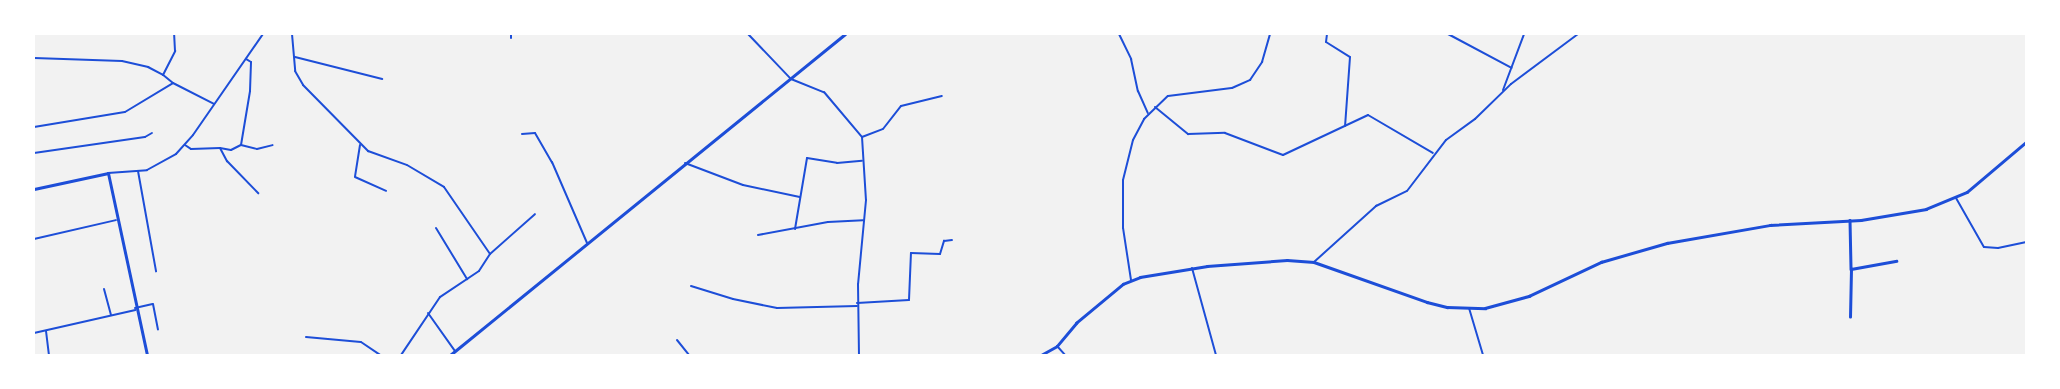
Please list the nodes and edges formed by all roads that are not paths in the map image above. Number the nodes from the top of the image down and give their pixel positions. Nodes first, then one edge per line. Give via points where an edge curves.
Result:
1 (174, 34) edge
2 (262, 34) edge
3 (292, 34) edge
4 (511, 34) edge
5 (748, 34) edge
6 (845, 34) edge
7 (1119, 34) edge
8 (1270, 34) edge
9 (1327, 34) edge
10 (1448, 34) edge
11 (1524, 34) edge
12 (1578, 34) edge
13 (511, 38) dead end
14 (295, 57) junction
15 (34, 58) edge
16 (246, 59) junction
17 (1512, 68) junction
18 (163, 75) junction
19 (382, 79) dead end
20 (791, 79) junction
21 (173, 83) junction
22 (1502, 93) junction
23 (942, 96) dead end
24 (215, 104) junction
25 (1155, 106) junction
26 (1148, 113) junction
27 (1345, 126) junction
28 (34, 127) edge
29 (152, 132) dead end
30 (522, 134) dead end
31 (862, 137) junction
32 (2026, 142) edge
33 (185, 145) junction
34 (241, 145) junction
35 (274, 145) dead end
36 (360, 145) junction
37 (220, 148) junction
38 (34, 153) edge
39 (1434, 153) junction
40 (862, 161) junction
41 (685, 164) junction
42 (138, 171) junction
43 (108, 173) junction
44 (34, 189) edge
45 (386, 191) dead end
46 (258, 193) dead end
47 (800, 197) junction
48 (1956, 198) junction
49 (535, 214) dead end
50 (116, 220) junction
51 (863, 220) junction
52 (1850, 220) junction
53 (436, 228) dead end
54 (795, 229) junction
55 (758, 235) dead end
56 (34, 239) edge
57 (952, 240) dead end
58 (2026, 242) edge
59 (588, 243) junction
60 (490, 254) junction
61 (1896, 261) dead end
62 (1314, 262) junction
63 (1192, 268) junction
64 (1851, 269) junction
65 (156, 271) dead end
66 (467, 278) junction
67 (1131, 280) junction
68 (691, 286) dead end
69 (104, 289) dead end
70 (857, 305) junction
71 (1469, 308) junction
72 (135, 309) junction
73 (428, 313) junction
74 (111, 316) junction
75 (1850, 317) dead end
76 (158, 330) dead end
77 (46, 331) junction
78 (34, 332) edge
79 (306, 337) dead end
80 (677, 340) dead end
81 (1057, 346) junction
82 (454, 351) junction
83 (49, 355) edge
84 (146, 355) edge
85 (380, 355) edge
86 (401, 355) edge
87 (450, 355) edge
88 (689, 355) edge
89 (859, 355) edge
90 (1041, 355) edge
91 (1065, 355) edge
92 (1216, 355) edge
93 (1483, 355) edge

1 - 18 street via 175,52
2 - 16 street
3 - 14 street
4 - 13 street
5 - 20 street
6 - 20 main road
7 - 26 street via 1131,59 1138,92
8 - 25 street via 1262,62 1244,83 1232,88 1179,92
9 - 27 street via 1325,40 1350,57
10 - 17 street
11 - 17 street
12 - 22 street
14 - 19 street
14 - 36 street via 296,77
15 - 18 street via 122,61 148,67
16 - 24 street
16 - 34 street via 251,62 250,91
17 - 22 street
18 - 21 street
20 - 31 street via 824,92
20 - 41 main road
21 - 24 street
21 - 28 street via 124,112
22 - 39 street
23 - 31 street via 901,106 882,130
24 - 33 street
25 - 26 street
25 - 27 street via 1188,134 1225,133 1283,155
26 - 67 street via 1133,140 1123,180 1123,228
27 - 39 street via 1371,115
29 - 38 street via 145,137
30 - 59 street via 535,133 552,162
31 - 40 street
32 - 48 street via 1987,177
33 - 37 street
33 - 42 street via 155,166
34 - 35 street via 257,149
34 - 37 street via 231,150
36 - 45 street via 355,177
36 - 60 street via 378,157 407,165 444,186
37 - 46 street via 227,161
39 - 62 street via 1407,191 1376,206
40 - 47 street via 837,163 810,157
40 - 51 street via 866,200
41 - 47 street via 744,185
41 - 59 main road
42 - 43 street
42 - 65 street
43 - 44 main road
43 - 50 main road
47 - 54 street
48 - 52 street via 1899,215
48 - 58 street via 1984,247 1998,248
49 - 60 street
50 - 56 street
50 - 72 main road
51 - 54 street via 828,222
51 - 70 street
52 - 64 street
52 - 71 street via 1770,224 1667,242 1602,262 1511,302
53 - 66 street
54 - 55 street
57 - 70 street via 944,241 940,254 911,253 908,300
59 - 82 main road
60 - 66 street via 479,271
61 - 64 street
62 - 63 street via 1287,260
62 - 71 street via 1447,308
63 - 67 street
63 - 92 street
64 - 75 street
66 - 73 street via 444,293
67 - 81 street via 1076,323
68 - 70 street via 777,308
69 - 74 street
70 - 89 street
71 - 93 street
72 - 74 street
72 - 76 street via 152,304
72 - 84 main road
73 - 82 street
73 - 86 street
74 - 77 street
77 - 78 street
77 - 83 street
79 - 85 street via 361,342
80 - 88 street
81 - 90 street
81 - 91 street
82 - 87 main road

